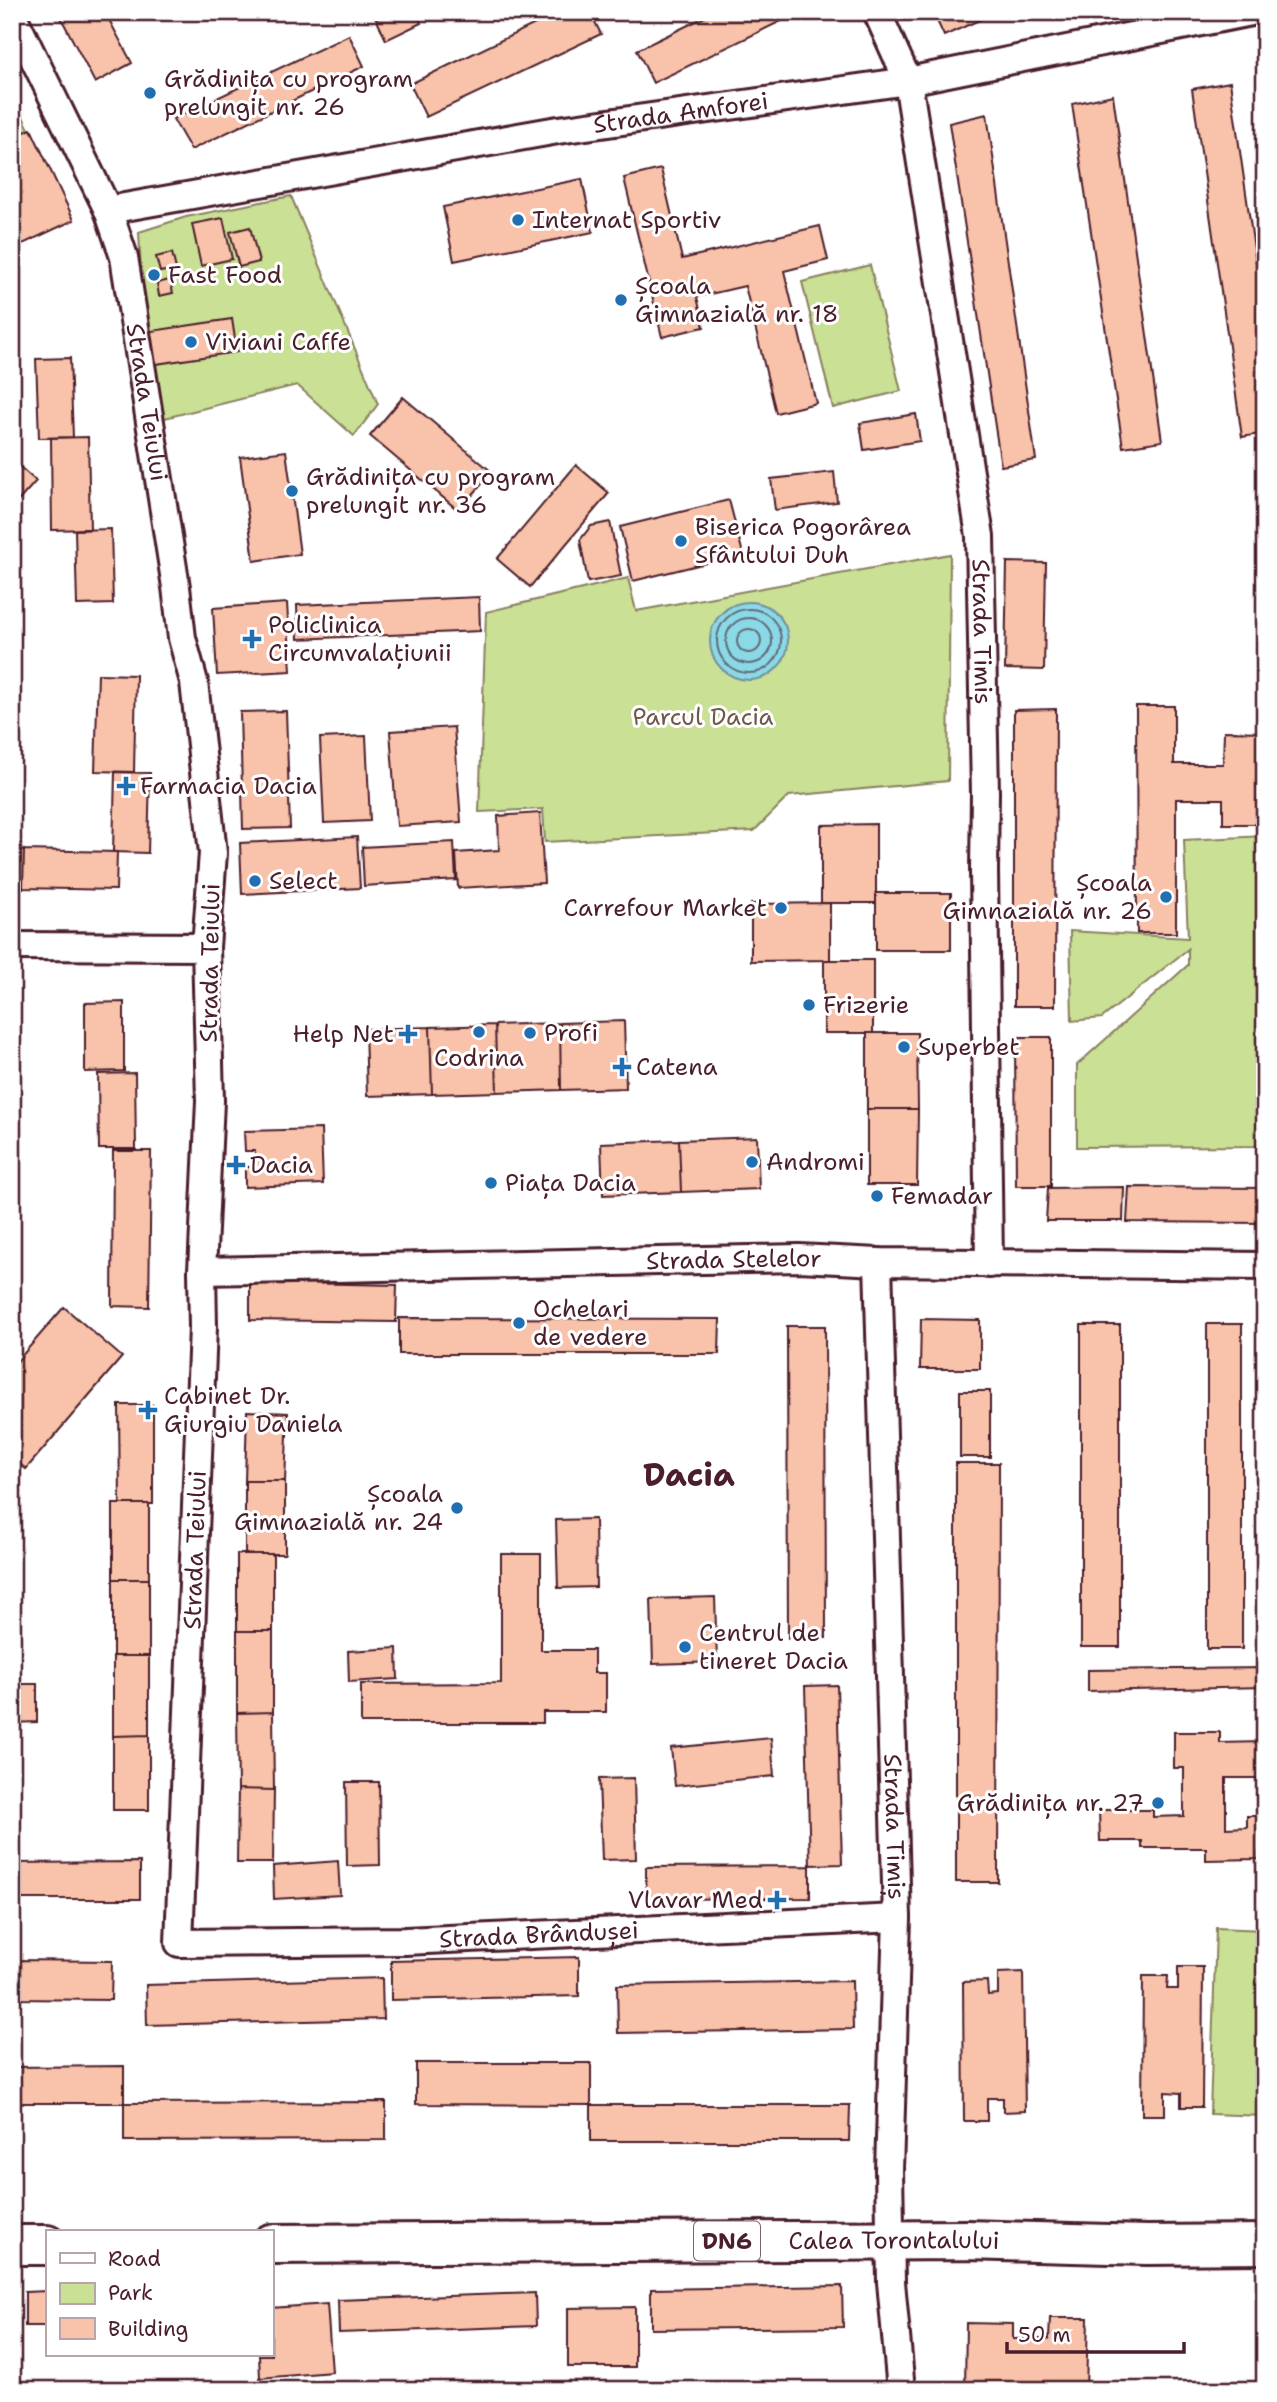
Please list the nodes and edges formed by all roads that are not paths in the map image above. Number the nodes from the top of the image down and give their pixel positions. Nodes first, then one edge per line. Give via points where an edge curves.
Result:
1 (877, 12) edge
2 (1251, 12) edge
3 (12, 14) edge
4 (908, 81) junction
5 (108, 210) junction
6 (12, 946) edge
7 (206, 947) junction
8 (878, 1262) junction
9 (989, 1264) junction
10 (1265, 1266) edge
11 (202, 1272) junction
12 (897, 1918) junction
13 (179, 1943) joint
14 (890, 2240) junction
15 (273, 2244) edge
16 (1265, 2244) edge
17 (12, 2245) edge
18 (46, 2245) edge
19 (901, 2390) edge

1 - 4 street, Strada Timiș
2 - 4 street, Strada Amforei
3 - 5 street, Strada Teiului
4 - 5 street, Strada Amforei via 558,130
4 - 9 street, Strada Timiș via 980,536
5 - 7 street, Strada Teiului via 124,257 183,638 194,682 213,853
6 - 7 street
7 - 11 street, Strada Teiului via 210,1101
8 - 9 street, Strada Stelelor
8 - 11 street, Strada Stelelor via 799,1258
8 - 12 street, Strada Timiș
9 - 10 street, Strada Stelelor
11 - 13 street, Strada Teiului
12 - 13 street, Strada Brândușei via 405,1941
12 - 14 street, Strada Timiș
14 - 15 main road, Calea Torontalului / DN6
14 - 16 main road, Calea Torontalului / DN6
14 - 19 street, Strada Timiș
17 - 18 main road

